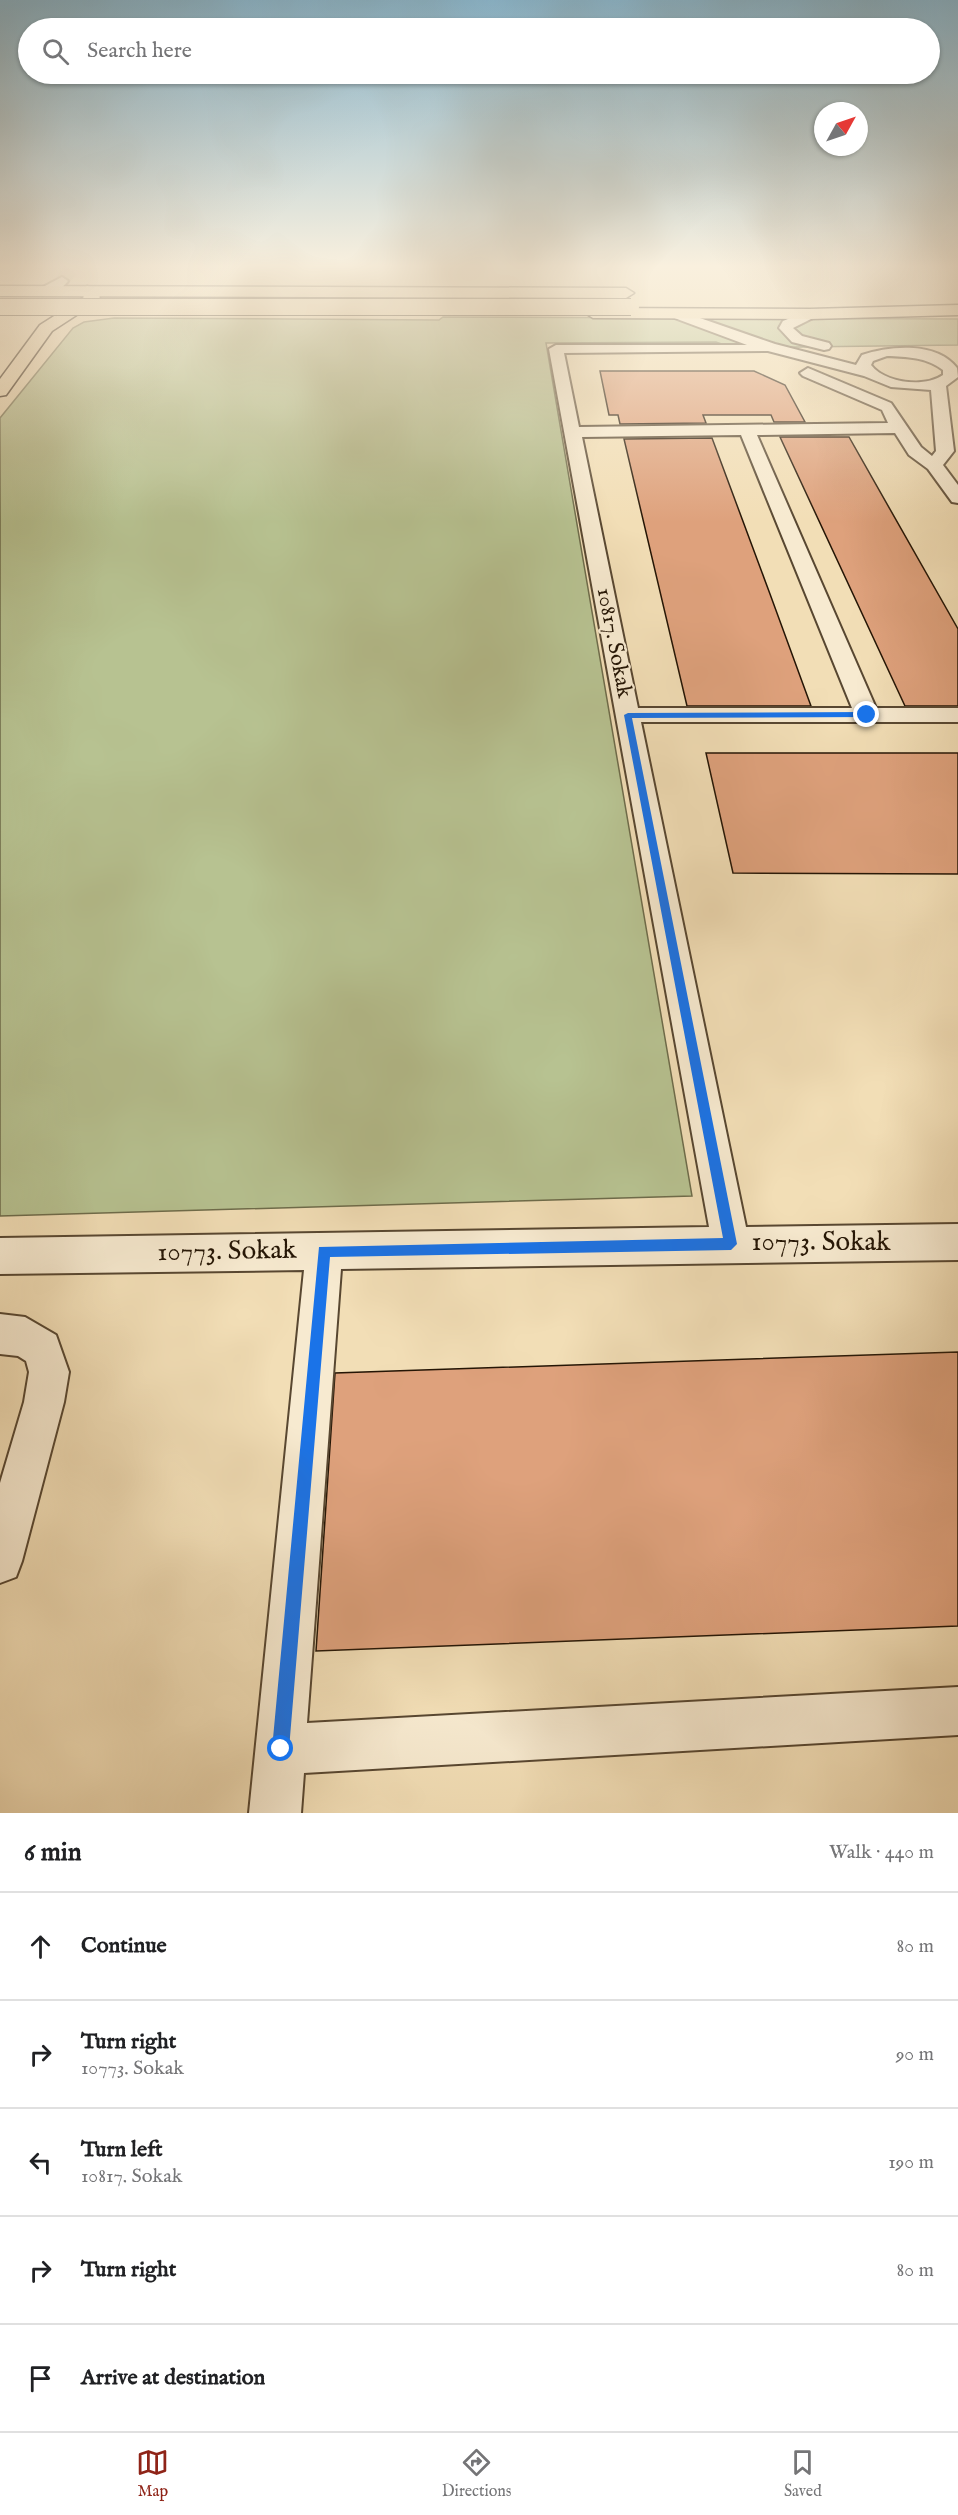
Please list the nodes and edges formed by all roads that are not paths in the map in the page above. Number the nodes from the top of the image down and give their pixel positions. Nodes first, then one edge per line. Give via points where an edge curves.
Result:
1 (13, 353) edge
2 (27, 353) edge
3 (557, 353) edge
4 (770, 353) edge
5 (785, 353) edge
6 (884, 353) edge
7 (894, 353) edge
8 (945, 353) edge
9 (914, 354) junction
10 (0, 370) edge
11 (871, 374) junction
12 (947, 382) edge
13 (0, 391) edge
14 (885, 406) junction
15 (900, 428) junction
16 (747, 430) junction
17 (572, 432) junction
18 (934, 465) junction
19 (958, 498) edge
20 (628, 715) junction
21 (867, 715) junction
22 (958, 715) edge
23 (958, 1242) edge
24 (731, 1244) junction
25 (324, 1251) junction
26 (0, 1256) edge
27 (0, 1334) edge
28 (0, 1561) edge
29 (958, 1711) edge
30 (281, 1749) junction
31 (275, 1813) edge

1 - 10 main road
2 - 13 main road
3 - 17 street, 10817. Sokak
4 - 14 street
5 - 11 street
6 - 11 street via 864,362
7 - 9 street
8 - 9 street
9 - 12 street via 950,368
11 - 12 street via 900,384
11 - 14 street
12 - 18 street via 945,451
14 - 15 street
15 - 16 street
15 - 18 street via 915,451
16 - 17 street
16 - 21 street
17 - 20 street, 10817. Sokak
18 - 19 street
20 - 21 street
20 - 24 street, 10817. Sokak
21 - 22 street
23 - 24 street, 10773. Sokak
24 - 25 street, 10773. Sokak
25 - 26 street, 10773. Sokak
25 - 30 street
27 - 28 street via 25,1337 42,1349 49,1372
29 - 30 street
30 - 31 street

